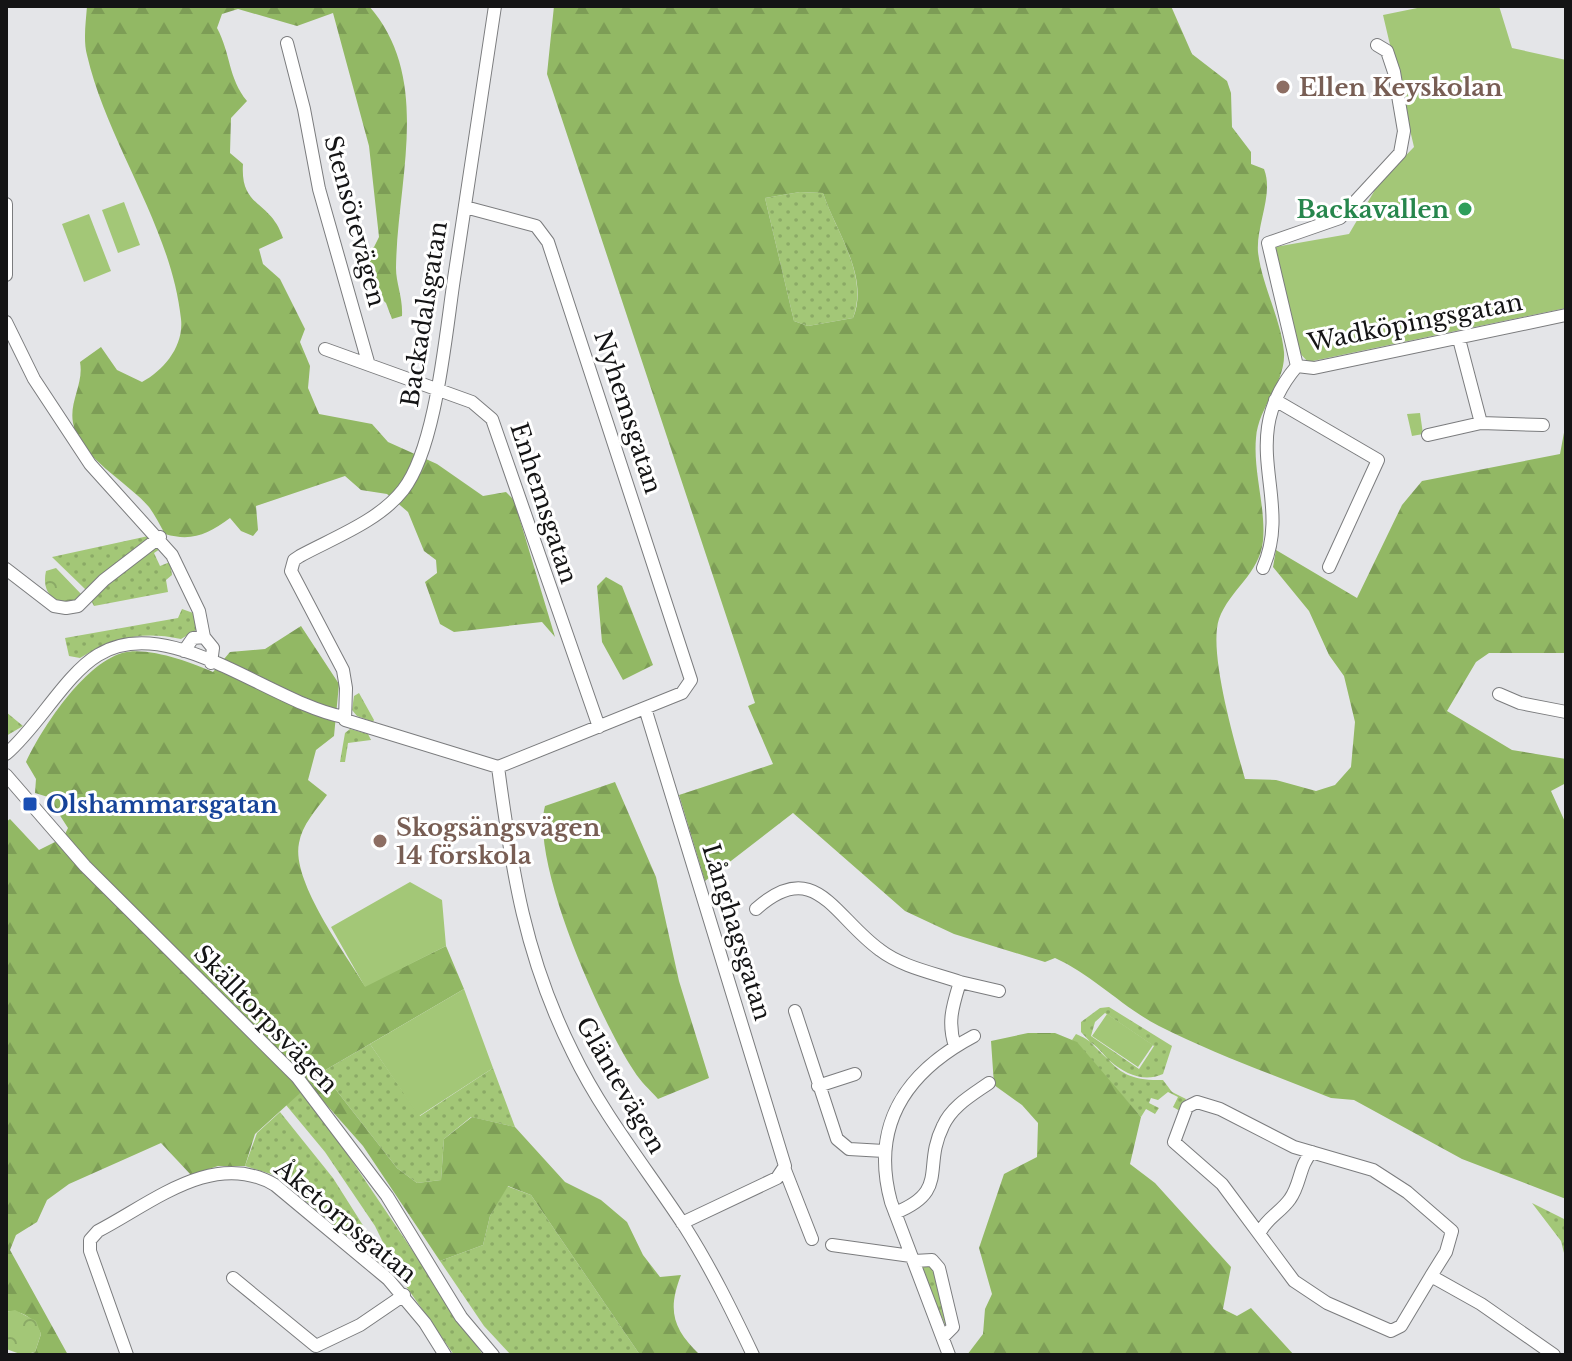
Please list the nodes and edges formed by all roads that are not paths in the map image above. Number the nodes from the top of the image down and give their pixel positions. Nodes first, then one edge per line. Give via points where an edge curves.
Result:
1 (495, 6) edge
2 (287, 43) dead end
3 (1377, 45) dead end
4 (6, 204) edge
5 (465, 207) junction
6 (6, 275) edge
7 (1566, 315) edge
8 (6, 322) edge
9 (1459, 339) junction
10 (325, 349) dead end
11 (368, 362) junction
12 (1297, 366) junction
13 (437, 389) junction
14 (1275, 400) junction
15 (1481, 423) junction
16 (1543, 425) dead end
17 (1428, 435) dead end
18 (160, 537) junction
19 (1329, 567) dead end
20 (1263, 568) dead end
21 (6, 569) edge
22 (204, 637) junction
23 (184, 651) junction
24 (211, 663) junction
25 (1499, 694) dead end
26 (645, 708) junction
27 (1566, 712) edge
28 (344, 717) junction
29 (599, 727) junction
30 (6, 754) edge
31 (498, 767) junction
32 (6, 775) edge
33 (756, 909) dead end
34 (960, 982) junction
35 (999, 991) dead end
36 (795, 1011) dead end
37 (974, 1036) dead end
38 (955, 1046) junction
39 (855, 1074) dead end
40 (989, 1083) dead end
41 (818, 1086) junction
42 (884, 1151) junction
43 (1305, 1153) junction
44 (785, 1170) junction
45 (895, 1213) junction
46 (682, 1223) junction
47 (1259, 1226) junction
48 (812, 1239) dead end
49 (832, 1245) dead end
50 (913, 1258) junction
51 (1431, 1276) junction
52 (233, 1278) dead end
53 (404, 1295) junction
54 (944, 1336) junction
55 (127, 1355) edge
56 (445, 1355) edge
57 (493, 1355) edge
58 (753, 1355) edge
59 (949, 1355) edge
60 (1554, 1355) edge

1 - 5 street, Backadalsgatan
2 - 11 street, Stensötevägen via 320,194
3 - 12 street, Wadköpingsgatan via 1387,51 1394,72 1404,131 1400,153 1340,218 1268,243
4 - 6 street
5 - 13 street, Backadalsgatan
5 - 26 street, Nyhemsgatan via 536,226 548,242 690,685
7 - 9 street, Wadköpingsgatan
8 - 18 street via 29,380 90,464
9 - 12 street, Wadköpingsgatan via 1314,368
9 - 15 street
10 - 11 street, Enhemsgatan
11 - 13 street, Enhemsgatan
12 - 14 street
13 - 28 street, Backadalsgatan via 418,458 403,490 291,567 345,678
13 - 29 street, Enhemsgatan via 476,404 492,419
14 - 19 street via 1378,460
14 - 20 street via 1264,441 1273,545
15 - 16 street
15 - 17 street
18 - 21 street via 78,606 54,606
18 - 22 street via 199,611
22 - 23 street via 193,638
22 - 24 street via 213,648
23 - 24 street
23 - 30 street via 144,641 97,656
24 - 28 street via 293,702
25 - 27 street
26 - 29 street
26 - 44 street, Långhagsgatan
28 - 31 street via 382,734
29 - 31 street
31 - 46 street, Gläntevägen via 516,895 551,1005 607,1113
32 - 57 street, Skälltorpsvägen via 85,866 297,1077 387,1196 461,1317
33 - 34 street via 792,886 817,892 880,950
34 - 35 street
34 - 38 street via 950,1016
36 - 41 street
37 - 38 street
38 - 42 street via 910,1085 890,1122
39 - 41 street
40 - 45 street via 943,1125 928,1194
41 - 42 street via 841,1144
42 - 45 street via 885,1180
43 - 47 street via 1292,1197
43 - 47 street via 1205,1104 1191,1103 1183,1114 1174,1142
43 - 51 street via 1373,1170 1452,1231
44 - 46 street
44 - 48 street, Långhagsgatan
45 - 50 street
46 - 58 street, Gläntevägen
47 - 51 street via 1280,1266 1303,1289 1391,1331 1401,1326
49 - 50 street
50 - 54 street
50 - 54 street via 932,1260 939,1268 953,1321 952,1332
51 - 60 street
52 - 53 street via 316,1346
53 - 55 street, Åketorpsgatan via 275,1185 256,1174 215,1172 98,1231 90,1240
53 - 56 street, Åketorpsgatan
54 - 59 street

